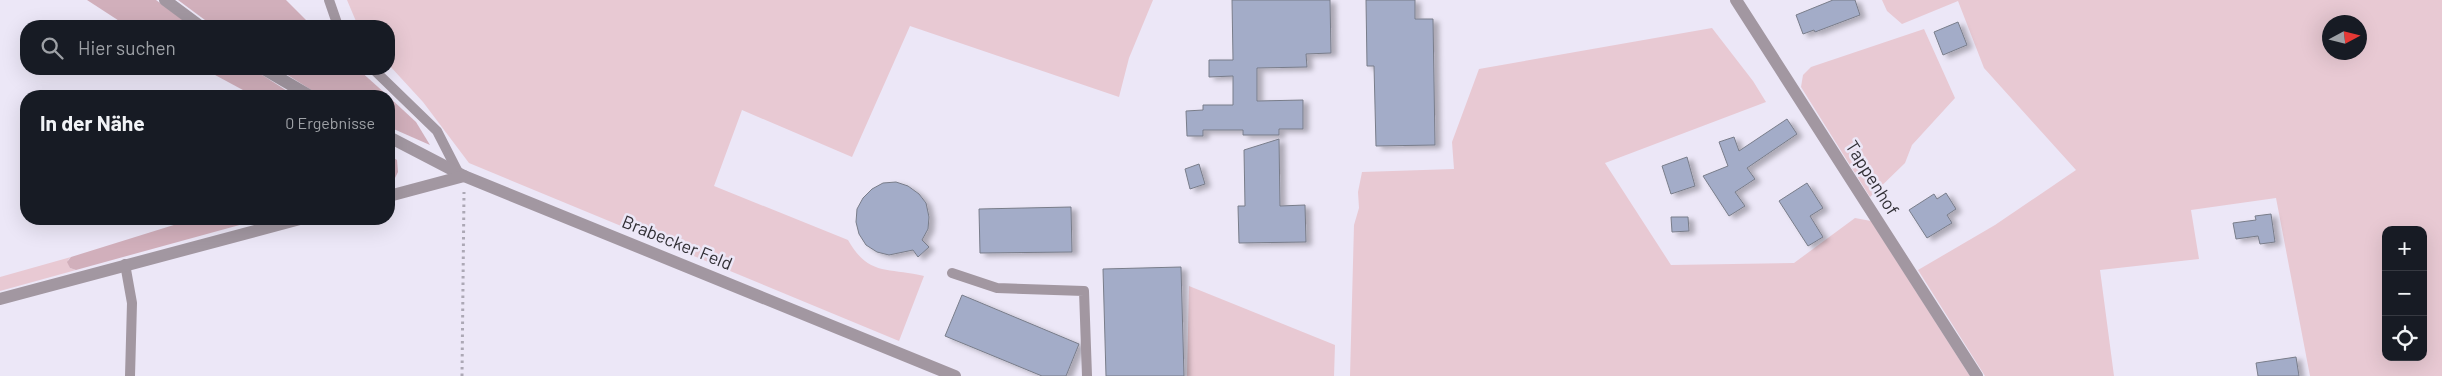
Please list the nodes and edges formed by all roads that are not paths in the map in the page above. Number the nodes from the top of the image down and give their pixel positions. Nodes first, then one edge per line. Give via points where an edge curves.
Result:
1 (165, 0) edge
2 (329, 0) edge
3 (1736, 0) edge
4 (192, 20) edge
5 (336, 20) edge
6 (274, 75) edge
7 (379, 75) edge
8 (300, 90) edge
9 (395, 140) edge
10 (462, 175) junction
11 (395, 194) edge
12 (277, 225) edge
13 (125, 264) junction
14 (952, 273) dead end
15 (0, 298) edge
16 (130, 376) edge
17 (955, 376) edge
18 (1087, 376) edge
19 (1977, 376) edge

1 - 4 street
2 - 5 lane
3 - 19 street, Tappenhof
6 - 8 street
7 - 10 lane via 438,131
9 - 10 street, Brabecker Feld
10 - 11 street
10 - 17 street, Brabecker Feld
12 - 13 street
13 - 15 street
13 - 16 lane via 132,302
14 - 18 lane via 997,288 1084,291

